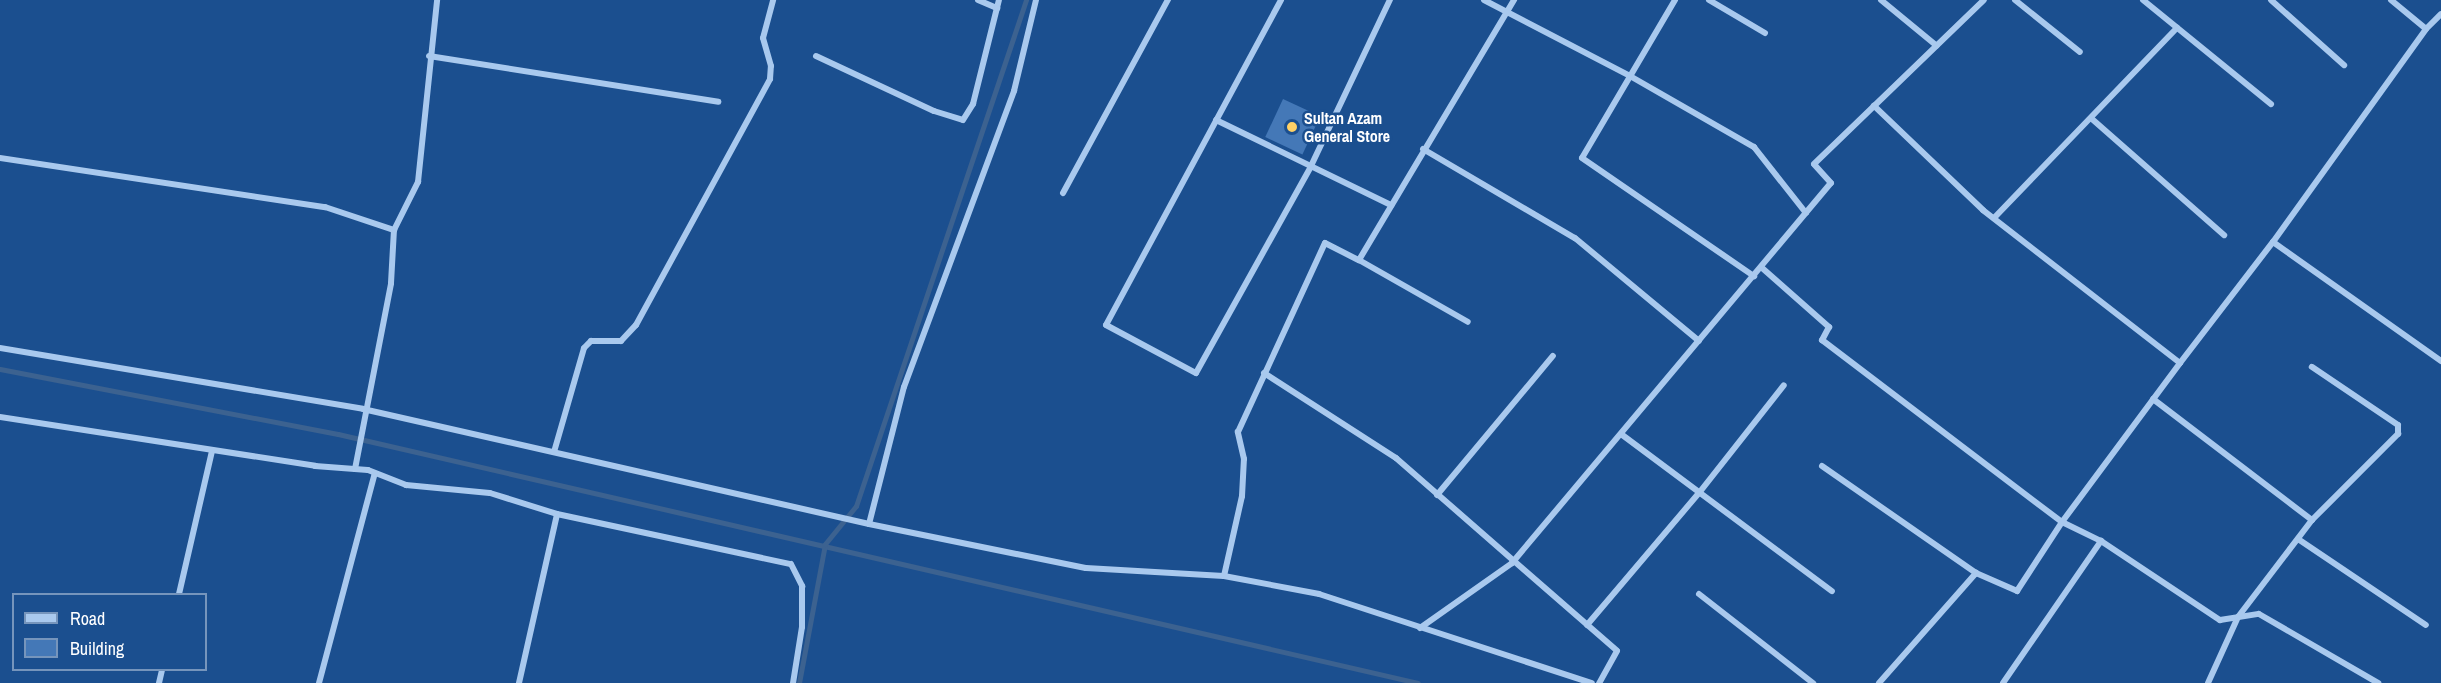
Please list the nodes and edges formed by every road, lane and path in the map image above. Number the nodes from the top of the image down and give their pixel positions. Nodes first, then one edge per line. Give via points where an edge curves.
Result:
1 (437, 0) edge
2 (773, 0) edge
3 (978, 0) edge
4 (999, 0) edge
5 (1036, 0) edge
6 (1167, 0) edge
7 (1281, 0) edge
8 (1389, 0) edge
9 (1484, 0) edge
10 (1514, 0) edge
11 (1675, 0) edge
12 (1709, 0) edge
13 (1881, 0) edge
14 (1984, 0) edge
15 (2014, 0) edge
16 (2143, 0) edge
17 (2271, 0) edge
18 (2391, 0) edge
19 (997, 8) junction
20 (1507, 12) junction
21 (2441, 14) edge
22 (2177, 28) junction
23 (2426, 29) junction
24 (1765, 33) dead end
25 (1937, 46) junction
26 (2080, 52) dead end
27 (429, 56) junction
28 (816, 56) dead end
29 (2344, 65) dead end
30 (1630, 76) junction
31 (718, 102) dead end
32 (2271, 104) dead end
33 (1874, 106) junction
34 (2092, 119) junction
35 (1216, 120) junction
36 (1423, 149) junction
37 (0, 158) edge
38 (1311, 166) junction
39 (1063, 193) dead end
40 (1391, 205) junction
41 (1806, 213) junction
42 (1994, 218) junction
43 (394, 230) junction
44 (2224, 235) dead end
45 (2273, 242) junction
46 (1359, 260) junction
47 (1761, 267) junction
48 (1754, 276) junction
49 (1468, 322) dead end
50 (1699, 341) junction
51 (0, 348) edge
52 (1552, 356) dead end
53 (2441, 361) edge
54 (2180, 363) junction
55 (2312, 366) dead end
56 (1264, 372) junction
57 (1784, 385) dead end
58 (2153, 399) junction
59 (363, 409) junction
60 (0, 417) edge
61 (1621, 434) junction
62 (212, 451) junction
63 (554, 452) junction
64 (1822, 466) dead end
65 (355, 469) junction
66 (375, 473) junction
67 (1699, 493) junction
68 (1437, 495) junction
69 (557, 514) junction
70 (2312, 520) junction
71 (2062, 522) junction
72 (869, 524) junction
73 (2298, 539) junction
74 (2101, 542) junction
75 (1512, 563) junction
76 (1976, 573) junction
77 (1224, 576) junction
78 (1832, 591) dead end
79 (179, 593) edge
80 (1699, 594) dead end
81 (2238, 617) junction
82 (1587, 625) junction
83 (2426, 625) dead end
84 (1420, 628) junction
85 (319, 683) edge
86 (519, 683) edge
87 (793, 683) edge
88 (1592, 683) edge
89 (1599, 683) edge
90 (1813, 683) edge
91 (1880, 683) edge
92 (2003, 683) edge
93 (2208, 683) edge
94 (2378, 683) edge

1 - 27 street
2 - 63 street via 763,38 771,66 770,79 636,325 621,341 591,341 584,348
3 - 19 street
4 - 19 street
5 - 72 street via 1014,91 904,387
6 - 39 street
7 - 35 street
8 - 38 street
9 - 20 street
10 - 20 street
11 - 30 street
12 - 24 street
13 - 25 street
14 - 25 street
15 - 26 street
16 - 22 street
17 - 29 street
18 - 23 street
19 - 28 street via 974,104 963,120 934,111
20 - 30 street
20 - 36 street
21 - 23 street
22 - 32 street
22 - 34 street
23 - 45 street
25 - 33 street
27 - 31 street
27 - 43 street via 418,182
30 - 41 street via 1755,147
30 - 48 street via 1582,158
33 - 41 street via 1814,164 1831,183
33 - 42 street
34 - 42 street
34 - 44 street
35 - 38 street
35 - 38 street via 1106,325 1196,373
36 - 40 street
36 - 50 street via 1575,238
37 - 43 street via 326,207
38 - 40 street
40 - 46 street
41 - 47 street
42 - 54 street
43 - 59 street via 391,283
45 - 53 street
45 - 54 street
46 - 49 street
46 - 56 street via 1325,243
47 - 48 street
47 - 71 street via 1828,327 1822,340
48 - 50 street
50 - 61 street
51 - 59 street
52 - 68 street
54 - 58 street
55 - 70 street via 2400,429
56 - 68 street via 1396,458
56 - 77 street via 1238,432 1244,459 1242,496
57 - 67 street
58 - 70 street
58 - 71 street
59 - 63 street
59 - 65 street
60 - 62 street
61 - 67 street
61 - 75 street
62 - 65 street
62 - 79 street
63 - 72 street
64 - 76 street
65 - 66 street
66 - 69 street via 406,485 490,494
66 - 85 street
67 - 78 street
67 - 82 street
68 - 75 street
69 - 86 street
69 - 87 street via 791,564 802,586
70 - 73 street
71 - 74 street
71 - 76 street via 2017,591
72 - 77 street via 1086,568
73 - 81 street
73 - 83 street
74 - 81 street via 2220,620
74 - 92 street
75 - 82 street
75 - 84 street
76 - 91 street
77 - 84 street via 1319,594
80 - 90 street
81 - 93 street
81 - 94 street via 2259,614
82 - 89 street via 1617,651
84 - 88 street

